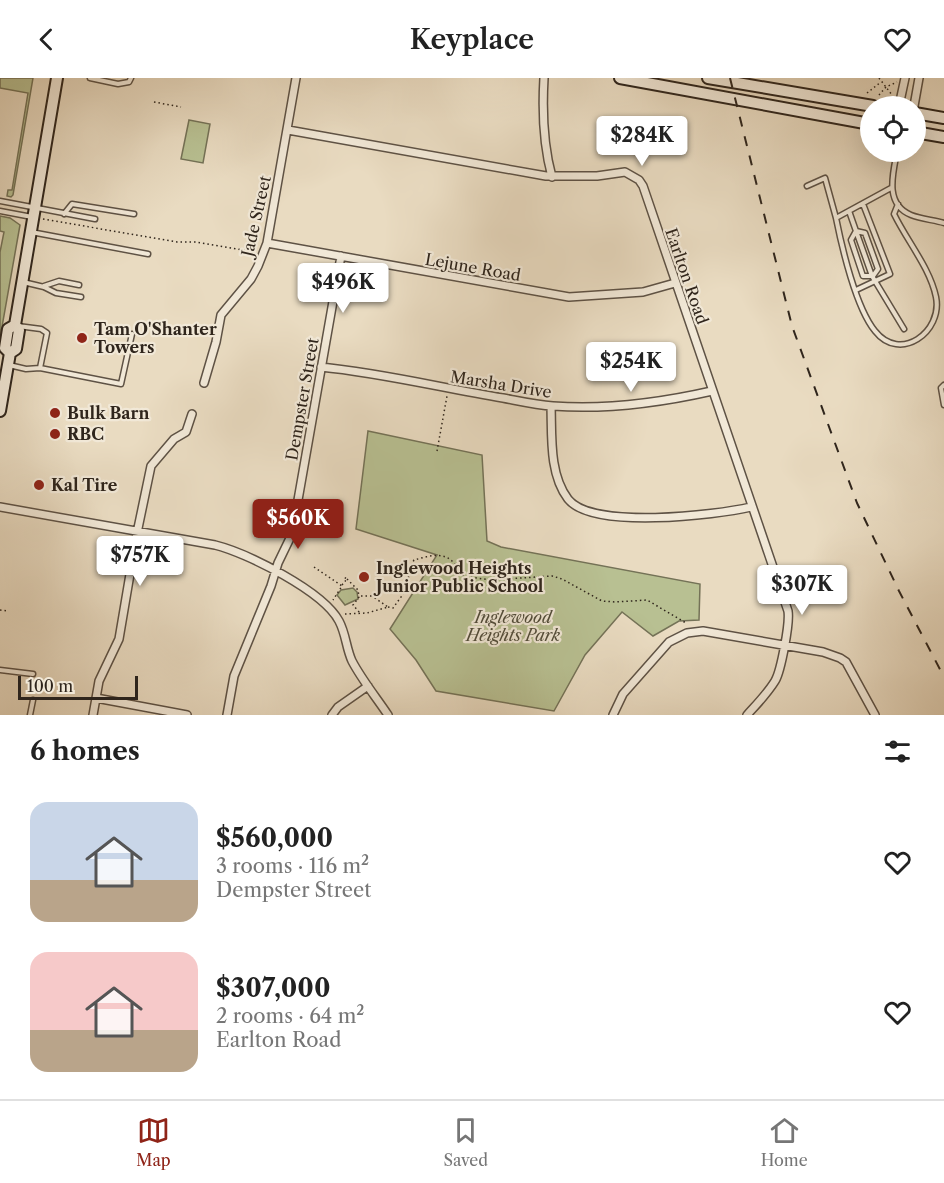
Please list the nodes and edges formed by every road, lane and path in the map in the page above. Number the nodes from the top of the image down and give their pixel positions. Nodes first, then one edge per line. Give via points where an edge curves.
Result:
1 (57, 78) edge
2 (90, 78) edge
3 (131, 78) edge
4 (296, 78) edge
5 (544, 78) edge
6 (620, 78) edge
7 (708, 78) edge
8 (879, 78) edge
9 (919, 78) edge
10 (901, 80) edge
11 (882, 82) junction
12 (886, 87) junction
13 (867, 93) dead end
14 (879, 95) dead end
15 (892, 95) dead end
16 (900, 96) edge
17 (916, 96) edge
18 (154, 102) dead end
19 (860, 104) edge
20 (181, 107) dead end
21 (926, 116) edge
22 (944, 118) edge
23 (860, 122) edge
24 (288, 130) junction
25 (926, 134) edge
26 (944, 137) edge
27 (895, 162) edge
28 (552, 177) junction
29 (807, 186) dead end
30 (891, 188) junction
31 (0, 201) edge
32 (863, 203) junction
33 (898, 204) junction
34 (0, 211) edge
35 (849, 211) junction
36 (34, 212) junction
37 (63, 214) junction
38 (134, 214) dead end
39 (836, 218) junction
40 (95, 219) dead end
41 (944, 223) edge
42 (856, 231) junction
43 (30, 232) junction
44 (267, 243) junction
45 (148, 254) dead end
46 (263, 254) junction
47 (341, 256) junction
48 (872, 276) junction
49 (875, 281) junction
50 (22, 282) junction
51 (675, 283) junction
52 (79, 285) dead end
53 (44, 287) junction
54 (856, 290) junction
55 (81, 297) dead end
56 (15, 325) junction
57 (904, 329) dead end
58 (132, 334) dead end
59 (8, 365) junction
60 (321, 367) junction
61 (40, 368) junction
62 (204, 383) dead end
63 (944, 385) edge
64 (448, 390) junction
65 (712, 391) junction
66 (1, 393) edge
67 (944, 405) edge
68 (551, 406) junction
69 (0, 407) edge
70 (192, 414) dead end
71 (437, 451) dead end
72 (0, 507) edge
73 (751, 507) junction
74 (295, 522) junction
75 (323, 526) dead end
76 (137, 532) junction
77 (314, 567) dead end
78 (276, 572) junction
79 (513, 578) junction
80 (490, 580) junction
81 (509, 580) dead end
82 (357, 581) dead end
83 (495, 583) dead end
84 (354, 585) junction
85 (342, 586) junction
86 (374, 592) dead end
87 (360, 596) junction
88 (372, 596) junction
89 (327, 606) junction
90 (388, 607) junction
91 (0, 610) edge
92 (8, 611) dead end
93 (360, 613) junction
94 (345, 614) dead end
95 (686, 623) dead end
96 (784, 646) junction
97 (0, 670) edge
98 (33, 674) dead end
99 (368, 686) junction
100 (96, 698) junction
101 (33, 700) dead end
102 (30, 715) edge
103 (93, 715) edge
104 (187, 715) edge
105 (227, 715) edge
106 (332, 715) edge
107 (388, 715) edge
108 (613, 715) edge
109 (747, 715) edge
110 (875, 715) edge

1 - 36 main road
2 - 3 lane via 118,84
4 - 24 street, Jade Street
5 - 28 street via 543,127
6 - 23 main road
7 - 19 main road
8 - 11 path
9 - 17 street
10 - 12 path
10 - 16 street
11 - 12 path
11 - 13 path
12 - 14 path
12 - 15 path
18 - 20 path
21 - 22 main road
24 - 28 street, Earlton Road
24 - 44 street, Jade Street
25 - 26 main road
27 - 30 lane
28 - 51 street, Earlton Road via 625,172 639,180
29 - 39 lane via 825,178
30 - 32 lane
30 - 33 lane
31 - 36 lane
32 - 35 lane
32 - 49 lane via 891,274
33 - 41 lane via 910,215
33 - 54 lane via 894,214 935,294 937,310 931,326 910,342 883,339 870,324
34 - 36 lane
35 - 39 lane
35 - 42 lane
36 - 37 lane
36 - 43 main road
36 - 46 path via 177,242
37 - 38 lane via 72,204
37 - 40 lane
39 - 54 lane
42 - 48 lane
42 - 48 lane via 865,233 878,268
42 - 48 lane via 851,240 863,276
43 - 45 lane
43 - 50 main road
44 - 46 street, Jade Street
44 - 47 street, Lejune Road
46 - 62 street, Jade Street via 251,279 221,315
47 - 51 street, Lejune Road via 569,297 643,292
47 - 60 street, Dempster Street
48 - 49 lane
49 - 54 lane
49 - 57 lane
50 - 53 lane
50 - 56 main road
51 - 65 street, Earlton Road
52 - 53 lane via 59,281
53 - 55 lane
56 - 59 main road via 8,329 4,348 10,352
56 - 61 lane via 47,333
58 - 61 lane via 121,384
59 - 61 lane
59 - 66 main road
60 - 64 street, Marsha Drive
60 - 74 street, Dempster Street
63 - 67 lane
64 - 68 street, Marsha Drive
64 - 71 path
65 - 68 street, Marsha Drive via 624,406
65 - 73 street, Earlton Road
66 - 69 main road
68 - 73 street via 559,482 570,502 585,510 607,516 676,517
70 - 76 street via 186,432 174,439 151,466
72 - 76 street
73 - 96 street, Earlton Road via 788,611
74 - 75 lane
74 - 78 street, Dempster Street
76 - 78 street via 224,547
76 - 100 street via 119,639 99,681
77 - 85 path
78 - 89 street
78 - 105 street, Dempster Street via 234,676
79 - 80 path
79 - 81 path
79 - 95 path via 552,576 602,601 647,600
80 - 83 path
80 - 90 path via 464,576 443,556 414,560 408,570 408,586 393,608
82 - 84 path
84 - 85 path via 345,578
84 - 87 path
85 - 89 path
86 - 88 path
87 - 88 path
87 - 93 path via 353,605
88 - 90 path
89 - 99 street via 339,621 351,659
90 - 93 path
91 - 92 path
93 - 94 path
96 - 108 street via 702,631 681,634 626,690
96 - 109 street, Earlton Road via 778,676
96 - 110 street via 840,658
97 - 98 lane
99 - 106 street
99 - 107 street
100 - 103 street
100 - 104 street
101 - 102 lane

